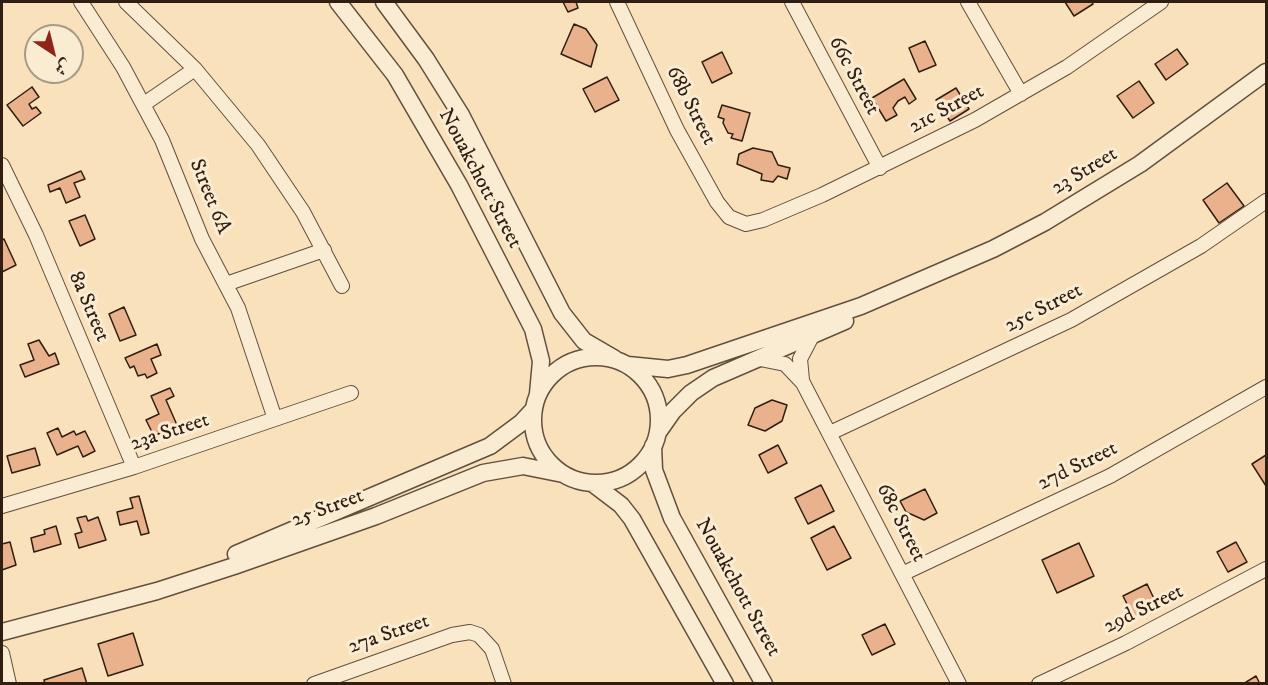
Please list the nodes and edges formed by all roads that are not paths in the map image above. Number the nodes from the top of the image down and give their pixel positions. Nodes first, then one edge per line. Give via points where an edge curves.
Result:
1 (81, 2) edge
2 (126, 2) edge
3 (338, 2) edge
4 (384, 2) edge
5 (617, 2) edge
6 (792, 2) edge
7 (968, 2) edge
8 (1154, 3) edge
9 (195, 69) junction
10 (1266, 72) edge
11 (1021, 94) junction
12 (144, 104) junction
13 (2, 165) edge
14 (880, 168) junction
15 (1266, 201) edge
16 (737, 222) joint
17 (324, 250) junction
18 (226, 284) junction
19 (342, 285) dead end
20 (912, 286) junction
21 (811, 338) junction
22 (760, 359) junction
23 (622, 362) junction
24 (803, 382) junction
25 (1266, 387) edge
26 (351, 393) dead end
27 (536, 401) junction
28 (275, 419) junction
29 (830, 433) junction
30 (656, 439) junction
31 (134, 467) junction
32 (563, 474) junction
33 (592, 483) junction
34 (2, 506) edge
35 (1266, 569) edge
36 (902, 574) junction
37 (106, 603) junction
38 (2, 632) edge
39 (2, 653) edge
40 (2, 672) edge
41 (8, 684) edge
42 (314, 684) edge
43 (504, 684) edge
44 (725, 684) edge
45 (764, 684) edge
46 (959, 684) edge
47 (1039, 684) edge

1 - 12 street, Street 6A
2 - 9 street
3 - 27 street, Nouakchott Street via 395,75 429,129 533,329 541,361
4 - 23 street, Nouakchott Street via 461,115 562,313 584,341
5 - 16 street, 68b Street via 677,130 722,210
6 - 14 street, 66c Street
7 - 11 street
8 - 11 street, 21c Street via 1093,50
9 - 12 street
9 - 17 street via 274,166
10 - 20 street, 23 Street via 1184,135 1096,192 993,249
11 - 14 street, 21c Street
12 - 18 street, Street 6A
13 - 31 street, 8a Street via 36,235
14 - 16 street, 21c Street via 763,220
15 - 29 street, 25c Street via 1201,246 1071,320
17 - 18 street
17 - 19 street
18 - 28 street, Street 6A
20 - 21 street, 23 Street
20 - 23 street, 23 Street via 687,365 668,369
21 - 22 street, 23 Street
21 - 24 street, 68c Street via 800,359
22 - 24 street, 68c Street via 785,364
22 - 30 street, 23 Street via 713,378 692,393 673,411
23 - 27 street via 585,358 570,362 546,381
23 - 30 street via 650,387 659,416
24 - 29 street, 68c Street
25 - 36 street, 27d Street via 1110,476
26 - 28 street, 23a Street
27 - 32 street via 533,423 539,446
27 - 37 street, 25 Street via 507,436 490,446 245,551
28 - 31 street, 23a Street
29 - 36 street, 68c Street
30 - 33 street via 645,459 628,473 607,482
30 - 45 street, Nouakchott Street via 654,470 672,518
31 - 34 street, 23a Street
32 - 33 street
32 - 37 street, 25 Street via 523,466 483,473 309,540 174,586
33 - 44 street via 614,498 632,519
35 - 47 street, 29d Street
36 - 46 street, 68c Street
37 - 38 street, 25 Street
39 - 41 street
40 - 41 street
42 - 43 street, 27a Street via 461,632 479,635 492,649

